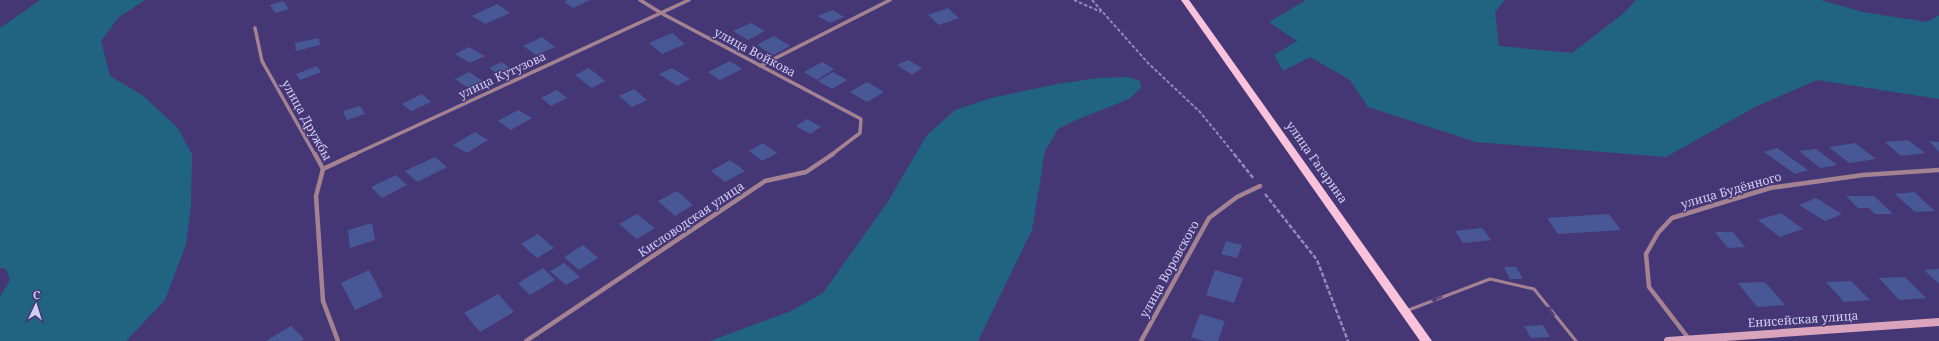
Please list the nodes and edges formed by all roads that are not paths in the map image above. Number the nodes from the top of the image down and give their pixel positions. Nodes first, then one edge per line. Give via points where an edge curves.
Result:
1 (640, 0) edge
2 (689, 0) edge
3 (890, 0) edge
4 (1185, 0) edge
5 (661, 13) junction
6 (255, 28) dead end
7 (760, 66) junction
8 (861, 119) joint
9 (323, 169) junction
10 (1939, 170) edge
11 (1260, 186) road end
12 (1404, 311) junction
13 (1939, 322) edge
14 (1689, 340) junction
15 (338, 341) edge
16 (526, 341) edge
17 (1141, 341) edge
18 (1426, 341) edge
19 (1576, 341) edge
20 (1668, 341) edge

1 - 5 street, улица Войкова
2 - 5 street, улица Кутузова
3 - 7 street
4 - 12 main road, улица Гагарина
5 - 7 street, улица Войкова
5 - 9 street, улица Кутузова
6 - 9 street, улица Дружбы via 262,61
7 - 8 street, улица Войкова
8 - 16 street, Кисловодская улица via 860,133 806,172 765,181
9 - 15 street, улица Дружбы via 316,196 323,301
10 - 14 street, улица Будённого via 1863,175 1770,188 1672,218 1658,233 1646,254 1649,287
11 - 17 street, улица Воровского via 1237,197 1209,218
12 - 18 main road, улица Гагарина
19 -> 12 lane via 1534,289 1490,278
13 - 14 street, Енисейская улица
14 - 20 street, Енисейская улица

